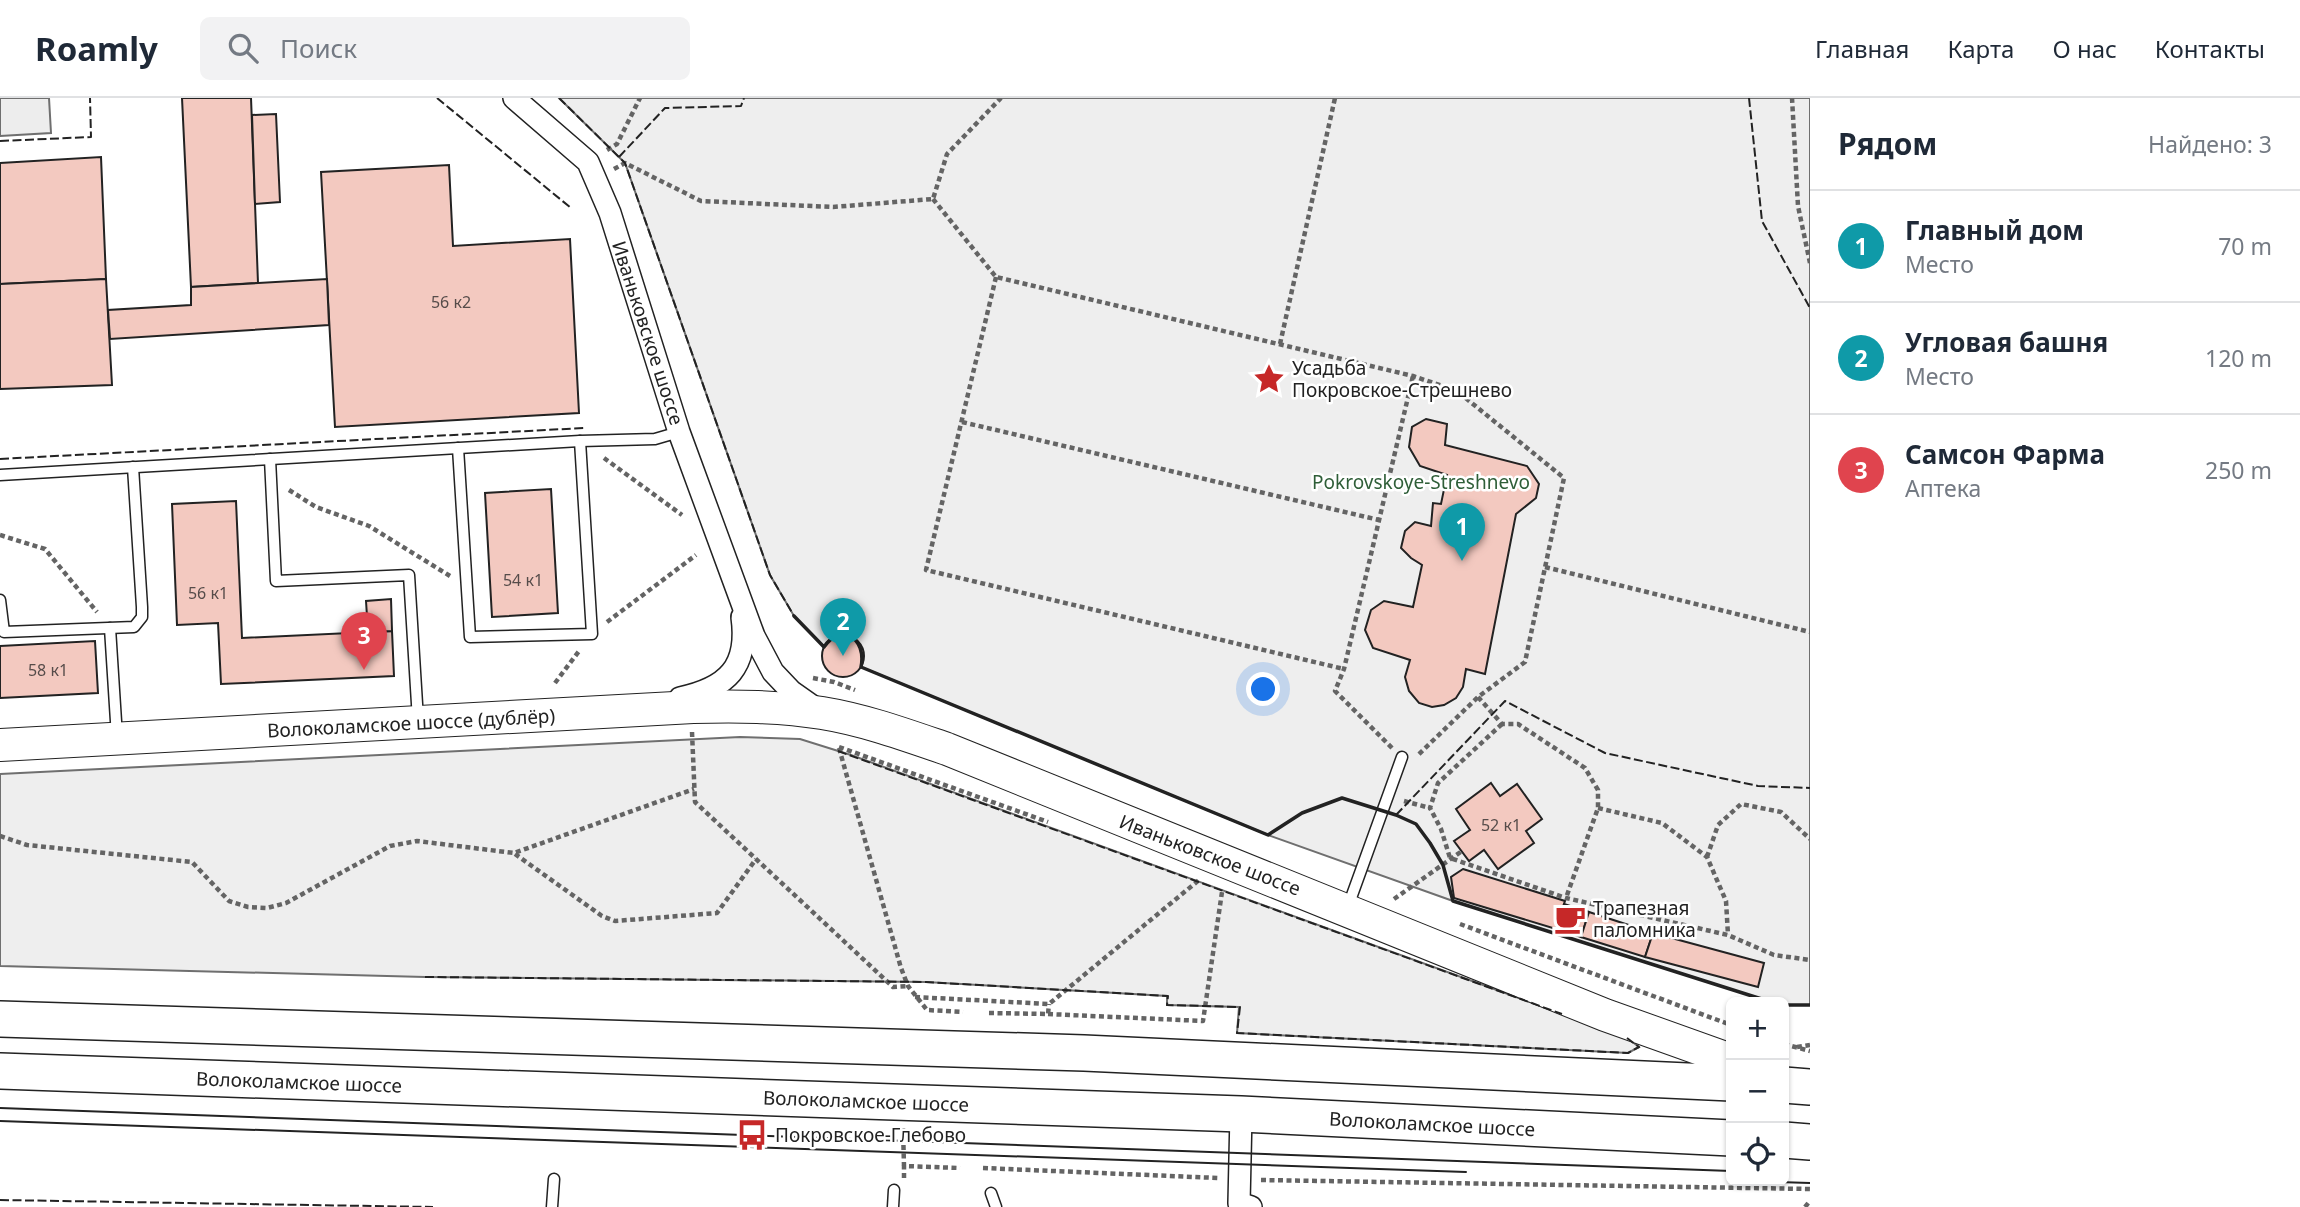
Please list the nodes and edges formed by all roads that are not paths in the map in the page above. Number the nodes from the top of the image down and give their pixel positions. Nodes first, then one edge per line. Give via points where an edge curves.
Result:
1 (514, 98) edge
2 (679, 432) junction
3 (580, 441) junction
4 (457, 448) junction
5 (270, 459) junction
6 (133, 467) junction
7 (0, 475) edge
8 (739, 597) junction
9 (0, 600) edge
10 (110, 628) junction
11 (622, 711) junction
12 (822, 713) junction
13 (418, 723) junction
14 (117, 738) junction
15 (0, 745) edge
16 (1402, 757) road end
17 (1347, 909) junction
18 (0, 1019) edge
19 (1726, 1058) edge
20 (1789, 1062) edge
21 (0, 1072) edge
22 (1726, 1083) edge
23 (1810, 1084) edge
24 (1789, 1085) edge
25 (1241, 1114) junction
26 (1726, 1138) edge
27 (1789, 1140) edge
28 (1810, 1142) edge
29 (554, 1179) dead end
30 (894, 1190) dead end
31 (992, 1193) dead end
32 (1245, 1205) edge
33 (552, 1207) edge
34 (893, 1207) edge
35 (996, 1207) edge

1 - 2 street, Иваньковское шоссе via 588,162 610,213
2 - 3 lane via 655,439
2 - 8 street, Иваньковское шоссе
3 - 4 lane
3 - 4 lane via 592,634 470,638
4 - 5 lane
5 - 6 lane
5 - 13 lane via 276,581 409,575
6 - 7 lane
6 - 10 lane via 142,617 134,627
8 - 11 street, Иваньковское шоссе via 742,650 727,678 693,695
8 - 12 street, Иваньковское шоссе via 772,672
9 - 10 lane via 4,632
10 - 14 lane
11 - 12 street, Волоколамское шоссе (дублёр) via 740,706
11 - 13 street, Волоколамское шоссе (дублёр)
12 - 17 street, Иваньковское шоссе via 947,749
13 - 14 street, Волоколамское шоссе (дублёр)
14 - 15 street, Волоколамское шоссе (дублёр)
16 - 17 lane
17 - 19 street, Иваньковское шоссе
18 - 22 main road via 1070,1053
20 - 23 street
21 - 25 main road, Волоколамское шоссе
23 - 24 main road
25 - 26 main road, Волоколамское шоссе
25 - 32 street
27 - 28 main road
29 - 33 lane
30 - 34 lane
31 - 35 lane

